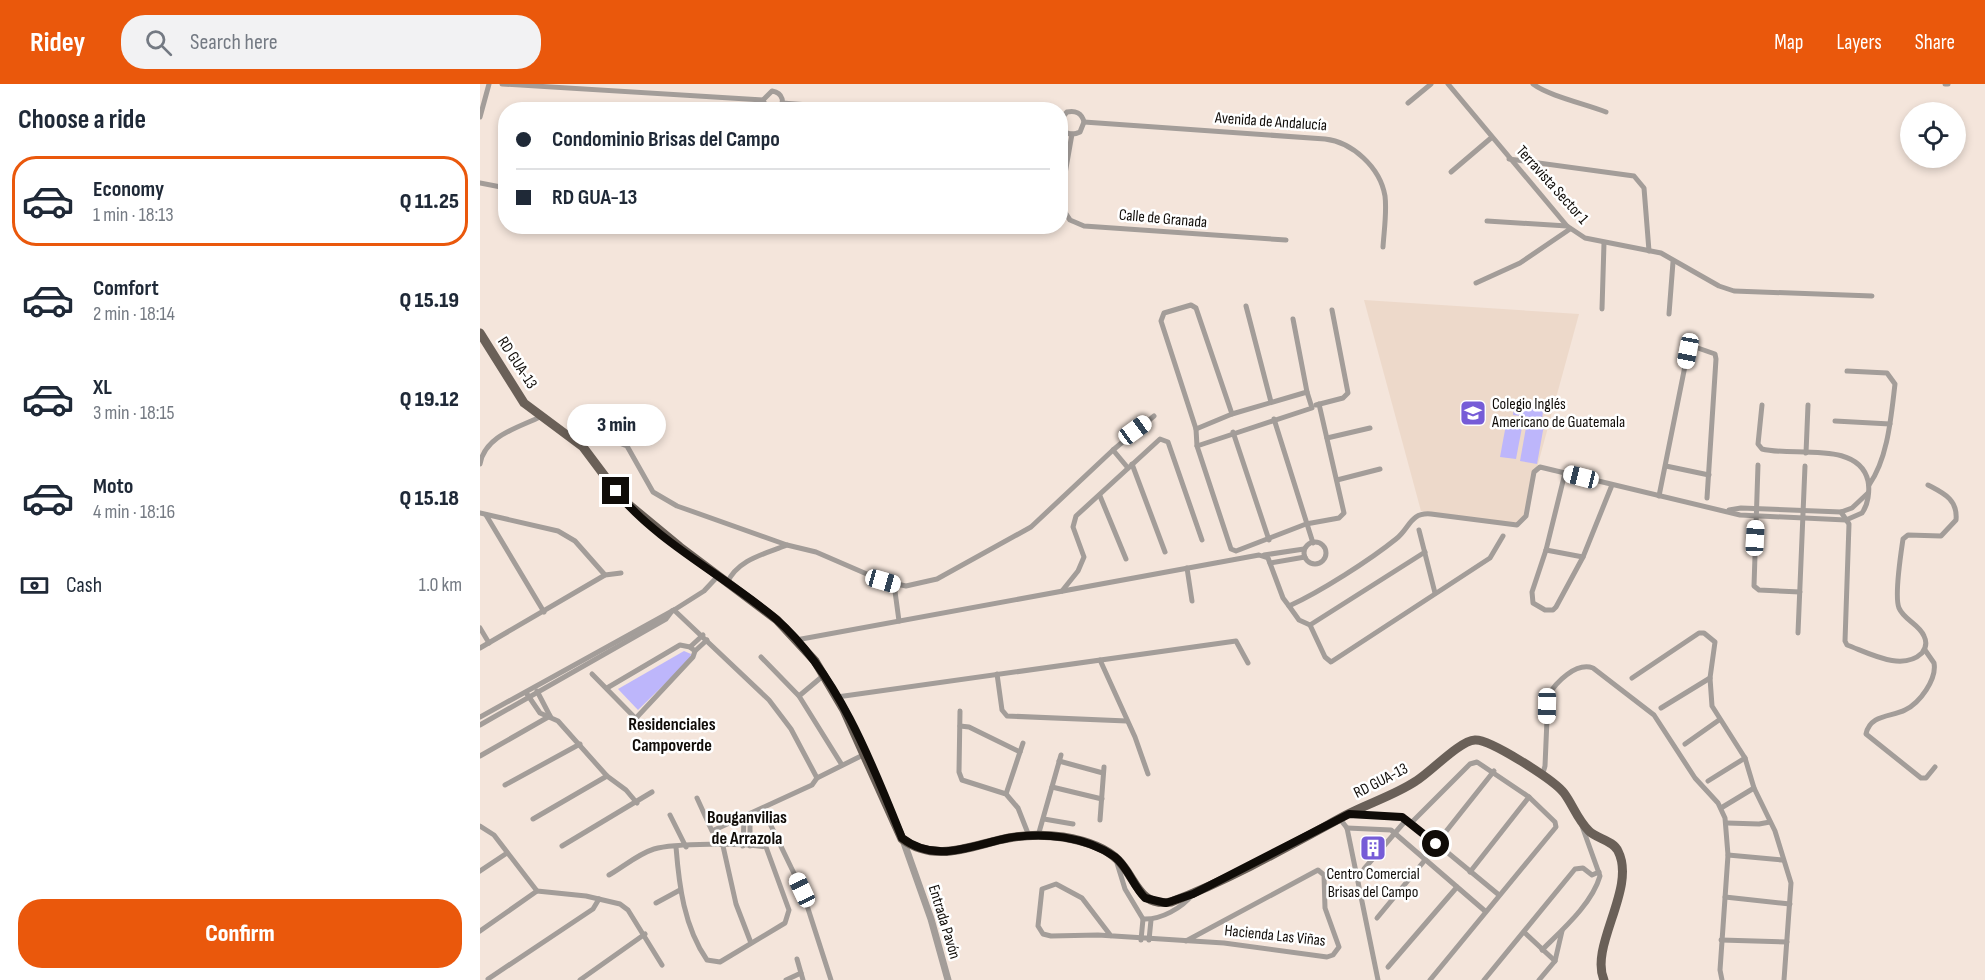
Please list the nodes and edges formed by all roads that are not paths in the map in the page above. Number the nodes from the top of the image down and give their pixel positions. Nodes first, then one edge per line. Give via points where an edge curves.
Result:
1 (502, 84) edge
2 (640, 84) edge
3 (1431, 84) edge
4 (1448, 84) edge
5 (1533, 84) edge
6 (1549, 84) edge
7 (480, 86) edge
8 (488, 86) edge
9 (1543, 91) junction
10 (639, 92) junction
11 (763, 100) joint
12 (782, 102) edge
13 (1408, 103) dead end
14 (1068, 112) edge
15 (1606, 112) dead end
16 (480, 117) edge
17 (1084, 122) junction
18 (1068, 133) edge
19 (1072, 134) junction
20 (1491, 138) junction
21 (1068, 157) edge
22 (1509, 159) junction
23 (1451, 172) dead end
24 (480, 183) edge
25 (498, 186) edge
26 (1068, 217) edge
27 (1487, 221) dead end
28 (1568, 227) junction
29 (1286, 240) dead end
30 (1604, 243) junction
31 (1383, 247) dead end
32 (1649, 251) junction
33 (1673, 262) junction
34 (1476, 283) dead end
35 (1872, 296) dead end
36 (1246, 306) dead end
37 (1602, 309) dead end
38 (1332, 310) dead end
39 (1669, 315) dead end
40 (1293, 320) dead end
41 (480, 333) edge
42 (1846, 371) dead end
43 (1307, 392) junction
44 (1271, 402) junction
45 (1319, 404) junction
46 (1762, 405) dead end
47 (1808, 405) dead end
48 (1311, 406) junction
49 (1232, 414) junction
50 (1154, 416) dead end
51 (540, 417) junction
52 (1274, 419) junction
53 (1835, 422) dead end
54 (1890, 424) junction
55 (1370, 428) dead end
56 (1196, 429) junction
57 (1233, 432) junction
58 (569, 435) junction
59 (1327, 438) junction
60 (1197, 446) junction
61 (1113, 450) junction
62 (1806, 453) junction
63 (480, 464) edge
64 (1758, 465) dead end
65 (1130, 466) junction
66 (1666, 466) junction
67 (1805, 466) dead end
68 (1380, 469) dead end
69 (1565, 473) junction
70 (1709, 475) junction
71 (1337, 480) junction
72 (1612, 485) junction
73 (1869, 485) junction
74 (1928, 485) dead end
75 (1868, 493) junction
76 (1100, 496) junction
77 (1659, 496) junction
78 (1707, 498) dead end
79 (1757, 512) junction
80 (1841, 512) junction
81 (483, 514) edge
82 (1804, 515) junction
83 (1846, 520) junction
84 (1306, 524) junction
85 (1419, 530) dead end
86 (1503, 536) dead end
87 (1202, 540) dead end
88 (1269, 540) junction
89 (1313, 543) junction
90 (787, 545) junction
91 (1304, 549) junction
92 (1546, 550) junction
93 (1165, 552) dead end
94 (1425, 552) junction
95 (1264, 555) junction
96 (1582, 556) junction
97 (1305, 557) junction
98 (1126, 560) dead end
99 (1270, 563) junction
100 (1187, 568) junction
101 (621, 573) dead end
102 (605, 575) junction
103 (718, 576) junction
104 (727, 583) junction
105 (894, 584) junction
106 (1062, 591) junction
107 (1800, 592) junction
108 (1435, 593) junction
109 (1192, 602) dead end
110 (1289, 606) junction
111 (674, 610) junction
112 (544, 612) junction
113 (899, 621) junction
114 (1310, 625) junction
115 (480, 628) edge
116 (1798, 633) dead end
117 (705, 638) junction
118 (796, 640) junction
119 (489, 643) junction
120 (480, 648) edge
121 (693, 649) junction
122 (1924, 650) junction
123 (761, 657) dead end
124 (1100, 660) junction
125 (1248, 663) dead end
126 (592, 674) dead end
127 (997, 674) junction
128 (824, 675) junction
129 (1632, 678) dead end
130 (1710, 678) junction
131 (607, 688) junction
132 (536, 690) junction
133 (528, 694) junction
134 (799, 696) junction
135 (837, 697) junction
136 (1661, 708) dead end
137 (960, 711) dead end
138 (550, 716) junction
139 (480, 717) edge
140 (637, 717) junction
141 (1719, 720) junction
142 (1127, 721) junction
143 (480, 725) edge
144 (960, 726) junction
145 (646, 729) dead end
146 (1023, 743) dead end
147 (580, 744) junction
148 (1685, 744) dead end
149 (1020, 752) junction
150 (865, 754) junction
151 (480, 756) edge
152 (1745, 758) junction
153 (842, 765) junction
154 (1935, 767) dead end
155 (1494, 771) junction
156 (1148, 774) dead end
157 (607, 776) junction
158 (817, 778) junction
159 (1542, 778) junction
160 (1708, 781) dead end
161 (505, 785) dead end
162 (1052, 788) junction
163 (1754, 788) junction
164 (652, 792) dead end
165 (1006, 794) junction
166 (1529, 796) junction
167 (697, 798) dead end
168 (1102, 799) junction
169 (637, 803) junction
170 (1720, 807) junction
171 (763, 809) junction
172 (1349, 814) junction
173 (670, 815) dead end
174 (750, 815) junction
175 (1393, 816) junction
176 (744, 818) junction
177 (533, 819) dead end
178 (1044, 819) junction
179 (1101, 819) dead end
180 (1340, 819) junction
181 (1409, 821) junction
182 (1581, 822) junction
183 (1770, 822) junction
184 (1727, 823) junction
185 (1073, 825) dead end
186 (480, 826) edge
187 (1347, 828) junction
188 (1393, 832) junction
189 (1034, 836) junction
190 (902, 838) junction
191 (1436, 844) junction
192 (562, 846) dead end
193 (723, 846) junction
194 (743, 846) junction
195 (750, 846) junction
196 (676, 847) junction
197 (686, 847) junction
198 (507, 853) junction
199 (1728, 855) junction
200 (1116, 858) junction
201 (1425, 860) junction
202 (1782, 860) junction
203 (1364, 869) dead end
204 (480, 871) edge
205 (1470, 872) junction
206 (1599, 872) junction
207 (609, 875) dead end
208 (1457, 887) junction
209 (680, 890) junction
210 (537, 891) junction
211 (1193, 894) junction
212 (1499, 895) junction
213 (1725, 897) junction
214 (600, 899) junction
215 (656, 903) dead end
216 (1790, 904) junction
217 (1485, 911) junction
218 (1377, 918) dead end
219 (1143, 919) junction
220 (1151, 920) junction
221 (1563, 929) junction
222 (480, 932) edge
223 (1524, 932) junction
224 (645, 934) junction
225 (1111, 936) junction
226 (1141, 940) junction
227 (1149, 940) junction
228 (1721, 940) junction
229 (1186, 941) junction
230 (1787, 942) junction
231 (752, 943) junction
232 (1542, 950) junction
233 (797, 959) dead end
234 (1555, 961) junction
235 (662, 965) dead end
236 (1388, 967) dead end
237 (801, 973) junction
238 (488, 979) edge
239 (580, 980) edge
240 (786, 980) edge
241 (803, 980) edge
242 (831, 980) edge
243 (948, 980) edge
244 (1378, 980) edge
245 (1430, 980) edge
246 (1484, 980) edge
247 (1539, 980) edge
248 (1604, 980) edge
249 (1722, 980) edge
250 (1784, 980) edge

1 - 10 street
2 - 10 street
3 - 13 street
4 - 20 street, Terravista Sector 1
5 - 9 street
6 - 9 street
7 - 8 street
8 - 16 street
9 - 15 street
10 - 11 street
11 - 12 street via 769,92 775,92 781,95
14 - 17 street, Avenida de Andalucía via 1075,111
17 - 19 street via 1080,132
17 - 31 street, Avenida de Andalucía via 1344,142 1363,158 1383,191
18 - 19 street
19 - 21 street, Calle de Granada
20 - 22 street, Terravista Sector 1
20 - 23 street
22 - 28 street, Terravista Sector 1
22 - 32 street via 1634,176 1644,188
24 - 25 street
26 - 29 street, Calle de Granada via 1084,226
27 - 28 street
28 - 30 street, Terravista Sector 1
28 - 34 street via 1520,263
30 - 32 street, Terravista Sector 1
30 - 37 street
32 - 33 street, Terravista Sector 1 via 1661,253
33 - 35 street, Terravista Sector 1 via 1734,291
33 - 39 street
36 - 44 street
38 - 45 street via 1348,393
40 - 43 street
41 - 51 main road, RD GUA-13 via 518,395
42 - 54 street via 1884,372 1892,376 1895,384
43 - 44 street
43 - 48 street
44 - 49 street
45 - 48 street
45 - 59 street
46 - 62 street via 1760,448
47 - 62 street
48 - 52 street via 1310,411
49 - 56 street
49 - 56 street via 1196,308 1191,305 1164,313 1161,321
50 - 61 street
51 - 58 main road, RD GUA-13
51 - 63 street via 492,441
52 - 57 street
52 - 84 street
53 - 54 street
54 - 73 street via 1877,474
55 - 59 street
56 - 60 street
57 - 60 street
57 - 88 street
58 - 90 street via 596,437 627,446 653,492 676,506
58 - 103 main road, RD GUA-13 via 591,456 622,499
59 - 71 street
60 - 88 street via 1231,549
61 - 65 street
61 - 105 street via 1037,522 1011,540 937,579
62 - 73 street via 1851,458 1863,470
64 - 79 street
65 - 76 street
65 - 87 street via 1160,439 1166,439
65 - 93 street
66 - 70 street
66 - 70 street via 1688,351 1695,347 1715,354 1716,359
66 - 77 street
67 - 82 street
68 - 71 street
69 - 72 street
69 - 92 street
69 - 110 street via 1536,468 1526,516 1517,525 1418,515 1394,541
70 - 78 street
71 - 84 street via 1342,516
72 - 77 street
72 - 96 street
73 - 75 street
74 - 122 street via 1950,498 1956,520 1941,536 1908,535 1903,539 1898,605 1923,633
75 - 80 street via 1852,508
75 - 83 street via 1862,513
76 - 98 street
76 - 106 street via 1074,520 1084,557
77 - 79 street via 1727,511
79 - 82 street
79 - 107 street via 1755,588
80 - 82 street
80 - 83 street
81 - 102 street via 558,531 575,541
81 - 112 street
82 - 83 street
82 - 107 street
83 - 122 street via 1847,645 1905,662
84 - 88 street
84 - 89 street
85 - 94 street
86 - 108 street via 1490,558
89 - 91 street
89 - 97 street via 1323,545 1325,559 1312,564
90 - 104 street via 742,563
90 - 105 street via 816,552
91 - 95 street
91 - 97 street
92 - 96 street
92 - 96 street via 1532,600 1545,610 1556,607
94 - 108 street
94 - 114 street
95 - 99 street
95 - 100 street
97 - 99 street
99 - 110 street
100 - 106 street
100 - 109 street
101 - 102 street
102 - 112 street
103 - 104 main road, RD GUA-13
103 - 111 street via 704,591
104 - 118 main road, RD GUA-13 via 777,620
105 - 113 street
106 - 113 street
107 - 116 street
108 - 114 street via 1331,662
110 - 114 street via 1299,620
111 - 117 street
111 - 132 street
112 - 119 street
113 - 118 street
115 - 119 street
117 - 121 street
117 - 158 street via 784,718
118 - 128 main road, RD GUA-13
119 - 120 street
121 - 131 street via 680,645
121 - 140 street via 693,657
122 - 154 street via 1934,663 1932,681 1909,708 1881,717 1868,727 1866,734 1921,778 1926,778
123 - 134 street
124 - 125 street via 1236,641
124 - 127 street
124 - 142 street
126 - 131 street
127 - 135 street
127 - 142 street via 1002,710 1007,716
128 - 134 street
128 - 135 main road, RD GUA-13
129 - 130 street via 1699,633 1715,642
130 - 136 street
130 - 141 street via 1712,706
131 - 140 street
132 - 133 street
132 - 138 street
133 - 138 street via 540,713
133 - 139 street
133 - 143 street
134 - 153 street
135 - 150 main road, RD GUA-13
137 - 144 street
138 - 147 street
138 - 151 street
140 - 145 street
141 - 148 street
141 - 152 street
142 - 156 street
144 - 149 street
144 - 165 street via 962,780
146 - 149 street
147 - 157 street
147 - 161 street
149 - 165 street
150 - 153 street
150 - 190 main road, RD GUA-13
152 - 160 street
152 - 163 street
153 - 158 street
155 - 166 street
155 - 181 street via 1472,762
155 - 191 street
157 - 169 street
157 - 177 street
158 - 171 street via 812,785
159 - 170 street via 1548,696 1576,668 1587,666 1651,711 1695,778
159 - 172 main road, RD GUA-13 via 1495,745 1472,740 1411,784
159 - 182 main road, RD GUA-13 via 1563,792
162 - 168 street
162 - 168 street via 1060,758 1104,770
162 - 178 street
163 - 170 street
163 - 183 street
164 - 169 street
165 - 189 street
166 - 205 street
166 - 212 street via 1555,822 1556,829
167 - 176 street via 712,831
168 - 179 street
169 - 192 street
170 - 184 street
171 - 174 street
171 - 242 street via 802,890
172 - 175 street
172 - 180 main road, RD GUA-13
173 - 197 street
174 - 176 street
174 - 195 street
175 - 181 street
175 - 188 street
176 - 194 street
178 - 185 street
178 - 189 street
180 - 187 street
180 - 211 main road, RD GUA-13
181 - 188 street
181 - 191 street
182 - 206 street
182 - 248 main road, RD GUA-13 via 1591,833 1612,844 1619,852 1621,864 1620,891 1604,948
183 - 184 street
183 - 202 street
184 - 199 street
186 - 198 street via 494,835
187 - 188 street
187 - 244 street
188 - 201 street
188 - 203 street
189 - 190 main road, RD GUA-13 via 943,852 920,849
189 - 200 main road, RD GUA-13 via 1073,839
190 - 243 street, Entrada Pavón
191 - 205 street
193 - 194 street
193 - 197 street
193 - 231 street via 736,904
194 - 195 street
195 - 231 street via 766,847 770,852 789,917
196 - 197 street
196 - 207 street via 654,849
196 - 209 street
198 - 204 street
198 - 210 street
199 - 202 street
199 - 213 street
200 - 211 main road, RD GUA-13 via 1136,889 1151,902 1171,902
200 - 219 street via 1125,889
201 - 208 street
201 - 218 street
202 - 216 street via 1791,883
205 - 212 street
206 - 221 street via 1599,881 1590,896
206 - 223 street via 1593,875 1583,868 1575,869
208 - 217 street
208 - 236 street
209 - 215 street
209 - 231 street via 707,960 720,962
210 - 214 street
210 - 222 street
211 - 220 street via 1185,904
212 - 217 street
213 - 216 street
213 - 228 street
214 - 224 street via 628,910
214 - 238 street via 593,909
216 - 230 street
217 - 245 street
219 - 220 street
219 - 226 street
220 - 227 street
221 - 232 street
221 - 234 street
223 - 232 street
223 - 246 street
224 - 235 street
224 - 239 street
225 - 225 street, Hacienda Las Viñas via 1077,895 1056,884 1042,889 1037,923 1043,934
225 - 226 street, Hacienda Las Viñas
226 - 227 street, Hacienda Las Viñas
227 - 229 street, Hacienda Las Viñas
228 - 230 street
228 - 249 street
229 - 229 street, Hacienda Las Viñas via 1318,870 1324,875 1325,908 1340,947 1327,957 1268,947
230 - 250 street
232 - 234 street
233 - 237 street
234 - 247 street
237 - 240 street
237 - 241 street

